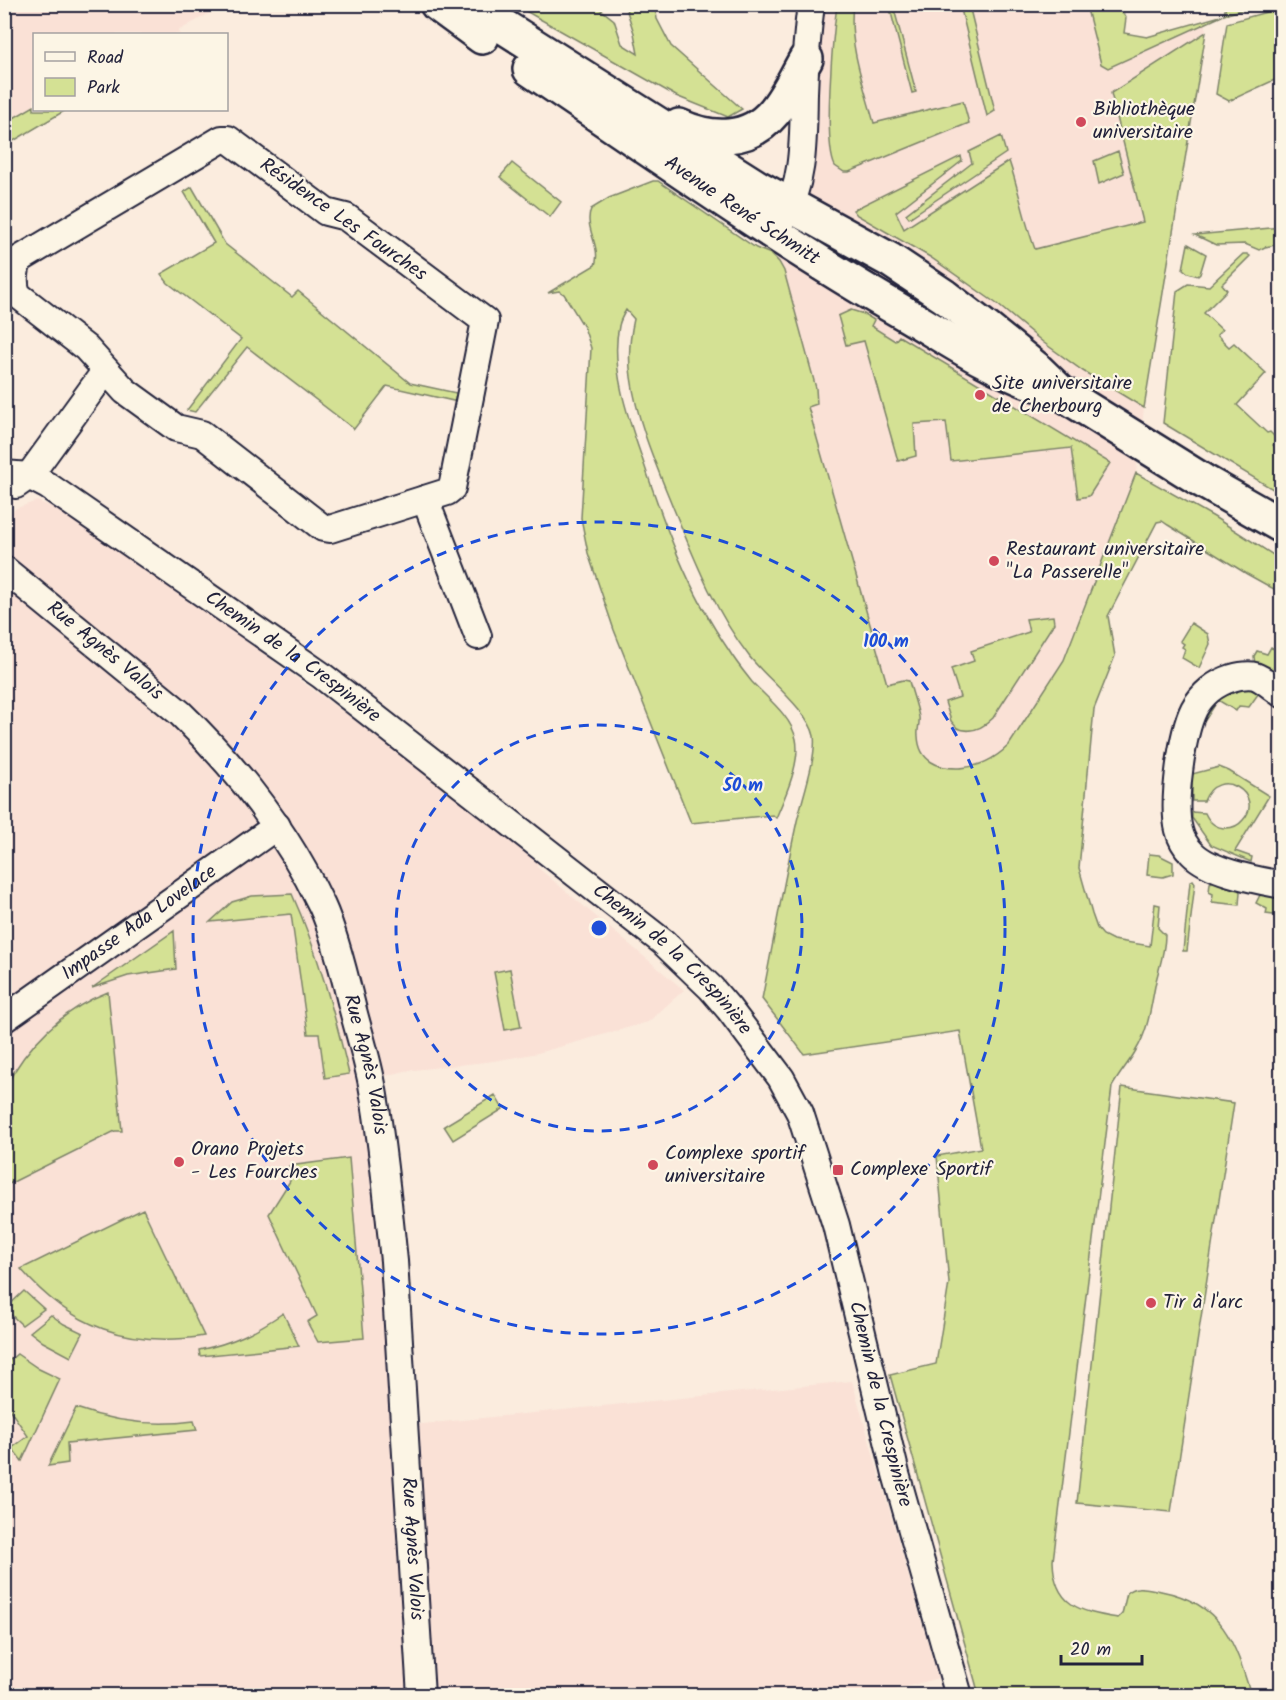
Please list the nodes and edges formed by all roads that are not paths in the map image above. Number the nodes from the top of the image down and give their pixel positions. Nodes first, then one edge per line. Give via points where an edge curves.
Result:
1 (437, 4) edge
2 (468, 4) edge
3 (811, 4) edge
4 (806, 59) junction
5 (619, 99) junction
6 (791, 206) junction
7 (774, 234) junction
8 (106, 370) junction
9 (1060, 392) junction
10 (17, 475) edge
11 (4, 490) edge
12 (425, 500) junction
13 (1281, 526) edge
14 (4, 569) edge
15 (478, 636) dead end
16 (1281, 694) edge
17 (277, 826) junction
18 (1281, 885) edge
19 (4, 1019) edge
20 (421, 1695) edge
21 (958, 1695) edge

1 - 7 main road, Avenue René Schmitt
2 - 5 main road, Avenue René Schmitt
3 - 4 street
4 - 5 main road via 765,122 723,138 696,134
4 - 6 street via 800,176
5 - 6 main road, Avenue René Schmitt
6 - 7 street
6 - 9 main road, Avenue René Schmitt via 879,254 944,296 1034,366
7 - 9 main road, Avenue René Schmitt via 971,353 1020,378
8 - 10 street
8 - 12 street, Résidence Les Fourches via 125,391 176,428 202,434 323,528
8 - 12 street, Résidence Les Fourches via 86,348 18,295 16,264 228,139 326,212 346,217 485,321 452,488
9 - 13 main road, Avenue René Schmitt
10 - 11 street via 11,488
10 - 21 street, Chemin de la Crespinière via 48,486 321,675 663,942 711,988 781,1078 800,1113 836,1225 896,1474
12 - 15 street
14 - 17 street, Rue Agnès Valois via 180,713 224,759
16 - 18 street via 1255,676 1224,681 1205,694 1185,732 1177,810 1182,838 1194,855 1209,865
17 - 19 street, Impasse Ada Lovelace
17 - 20 street, Rue Agnès Valois via 326,914 372,1088 394,1261

